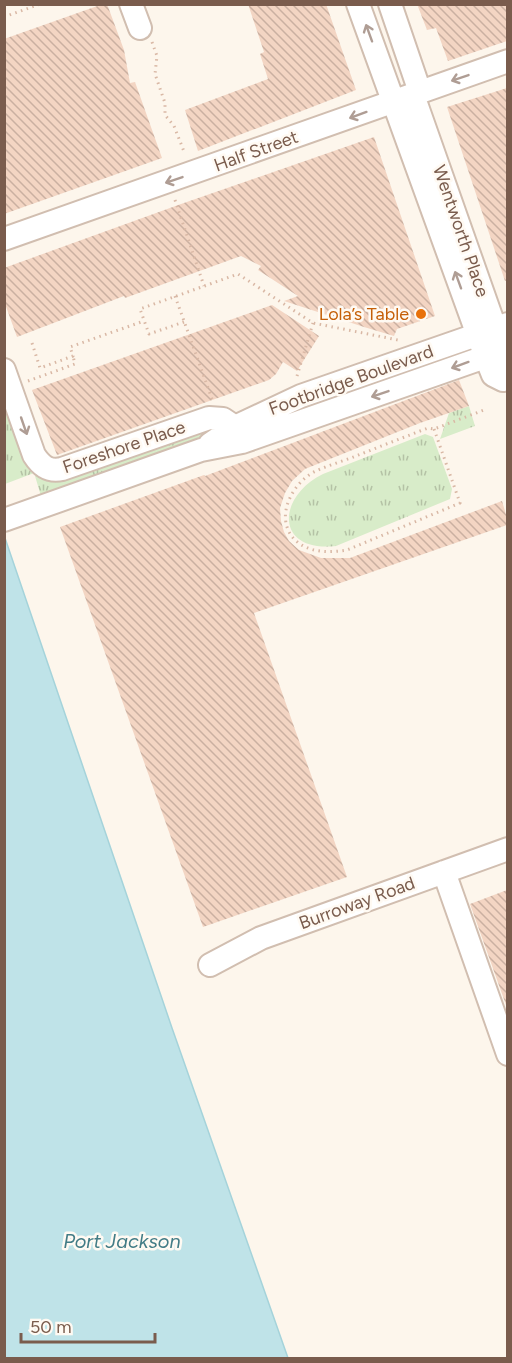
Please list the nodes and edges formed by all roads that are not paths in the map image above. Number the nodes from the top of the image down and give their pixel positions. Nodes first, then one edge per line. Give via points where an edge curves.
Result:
1 (131, 4) edge
2 (358, 4) edge
3 (390, 4) edge
4 (140, 28) dead end
5 (507, 61) edge
6 (409, 96) junction
7 (4, 239) edge
8 (493, 329) edge
9 (503, 367) edge
10 (4, 370) edge
11 (235, 428) junction
12 (201, 450) junction
13 (4, 520) edge
14 (507, 849) edge
15 (444, 872) junction
16 (210, 965) dead end
17 (507, 1054) edge

1 - 4 street
6 -> 2 street
3 - 6 street
5 -> 6 street, Half Street
6 -> 7 street, Half Street
6 - 8 street, Wentworth Place
8 - 9 street, Wentworth Place
8 - 11 street, Footbridge Boulevard via 301,396
9 -> 12 street, Footbridge Boulevard via 242,442
10 -> 11 street, Foreshore Place via 34,455 50,470 209,418 223,419
11 - 12 street, Footbridge Boulevard
12 - 13 street, Footbridge Boulevard
14 - 15 street, Burroway Road
15 - 16 street, Burroway Road via 261,938
15 - 17 street

